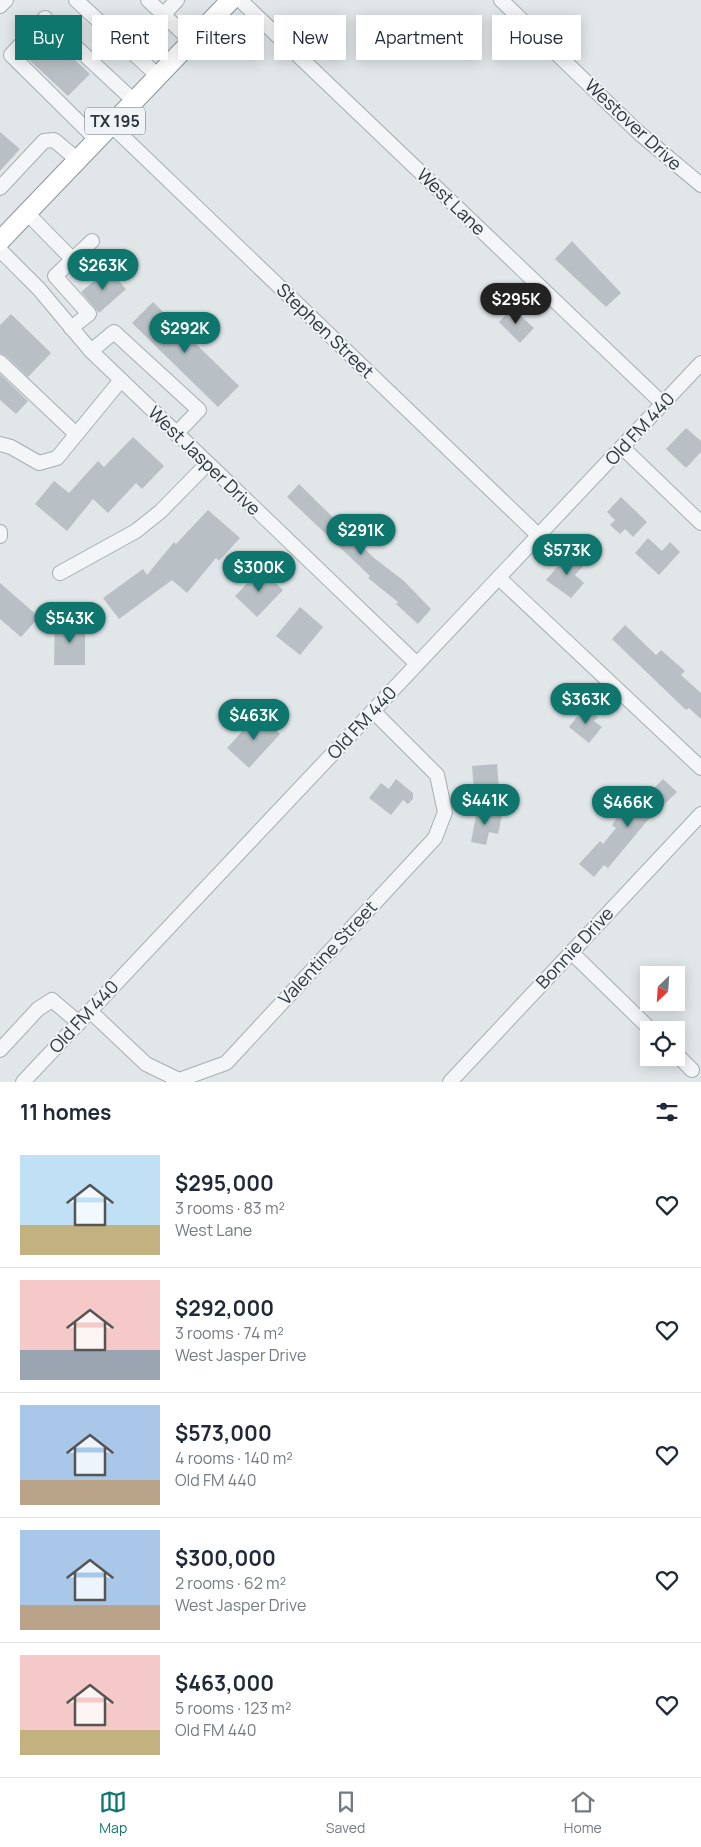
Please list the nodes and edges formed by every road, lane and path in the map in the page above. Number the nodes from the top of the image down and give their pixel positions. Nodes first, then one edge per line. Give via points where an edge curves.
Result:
1 (6, 0) edge
2 (76, 0) edge
3 (148, 0) edge
4 (177, 0) edge
5 (231, 0) edge
6 (240, 0) edge
7 (502, 0) edge
8 (0, 6) edge
9 (163, 14) junction
10 (92, 15) edge
11 (216, 15) edge
12 (178, 28) edge
13 (178, 55) edge
14 (140, 60) edge
15 (158, 76) junction
16 (134, 100) junction
17 (111, 125) junction
18 (97, 140) junction
19 (78, 160) junction
20 (701, 186) edge
21 (0, 188) edge
22 (27, 213) junction
23 (0, 241) edge
24 (92, 242) dead end
25 (0, 250) edge
26 (73, 260) junction
27 (64, 286) junction
28 (47, 300) junction
29 (71, 328) junction
30 (91, 351) junction
31 (0, 362) edge
32 (701, 364) edge
33 (121, 380) junction
34 (663, 404) junction
35 (76, 434) junction
36 (176, 434) junction
37 (0, 444) edge
38 (623, 448) junction
39 (207, 464) junction
40 (701, 523) edge
41 (539, 536) junction
42 (60, 573) dead end
43 (499, 578) junction
44 (417, 664) junction
45 (373, 711) junction
46 (701, 768) edge
47 (701, 814) edge
48 (571, 952) junction
49 (90, 1011) junction
50 (642, 1021) edge
51 (79, 1023) junction
52 (0, 1050) edge
53 (685, 1063) edge
54 (692, 1070) dead end
55 (23, 1082) edge
56 (450, 1082) edge

1 - 8 street
2 - 10 street
3 - 9 street
4 - 9 street
5 - 11 highway, TX 195
6 - 34 street, West Lane
7 - 20 street, Westover Drive via 639,133
9 - 12 street
13 - 15 highway, TX 195
14 - 15 street
15 - 16 highway, TX 195
16 - 17 highway, TX 195
16 - 18 street via 45,18 11,55
17 - 18 highway, TX 195
17 - 41 street, Stephen Street
18 - 19 highway, TX 195
19 - 21 street via 54,140 44,141
19 - 22 highway, TX 195
22 - 23 highway, TX 195
22 - 26 street
24 - 26 street
25 - 28 street, West Jasper Drive
26 - 27 street via 56,276
27 - 28 street
27 - 29 street via 89,314
28 - 29 street, West Jasper Drive
29 - 30 street, West Jasper Drive
30 - 33 street, West Jasper Drive
30 - 36 street via 114,332 199,410
31 - 35 street
32 - 34 street, Old FM 440
33 - 35 street
33 - 36 street, West Jasper Drive
34 - 38 street, Old FM 440
35 - 37 street via 57,458 39,463
36 - 39 street, West Jasper Drive
38 - 40 street
38 - 41 street, Old FM 440
39 - 42 street via 136,532
39 - 44 street, West Jasper Drive
41 - 43 street, Old FM 440
43 - 44 street, Old FM 440
43 - 46 street
44 - 45 street, Old FM 440
45 - 49 street, Old FM 440
45 - 49 street, Valentine Street via 437,775 445,812 435,838 226,1063 179,1080 146,1064
47 - 48 street, Bonnie Drive
48 - 50 street
48 - 56 street, Bonnie Drive
49 - 51 street, Old FM 440
51 - 52 street via 52,1000 38,1009
51 - 55 street, Old FM 440
53 - 54 street

